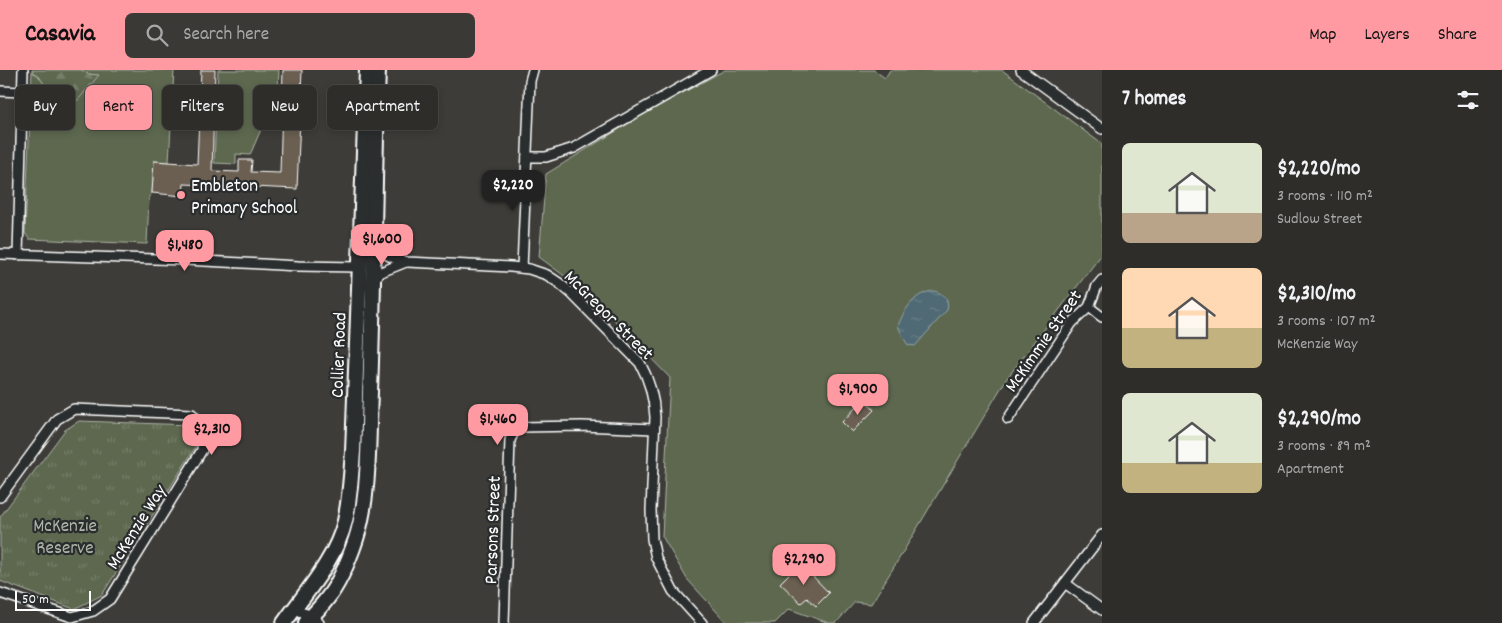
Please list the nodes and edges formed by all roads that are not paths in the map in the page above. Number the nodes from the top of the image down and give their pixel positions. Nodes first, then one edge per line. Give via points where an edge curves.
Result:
1 (23, 70) edge
2 (366, 70) edge
3 (378, 70) edge
4 (533, 70) edge
5 (711, 70) edge
6 (1021, 70) edge
7 (22, 85) edge
8 (0, 91) edge
9 (15, 92) edge
10 (1102, 129) edge
11 (21, 130) edge
12 (527, 158) junction
13 (374, 243) junction
14 (0, 254) edge
15 (18, 255) junction
16 (406, 262) junction
17 (358, 267) junction
18 (522, 268) junction
19 (373, 280) junction
20 (1102, 280) edge
21 (1088, 307) junction
22 (1102, 317) edge
23 (1008, 419) dead end
24 (654, 429) junction
25 (0, 496) edge
26 (1102, 535) edge
27 (1065, 583) junction
28 (0, 593) edge
29 (294, 609) junction
30 (1102, 610) edge
31 (312, 621) edge
32 (284, 623) edge
33 (504, 623) edge
34 (702, 623) edge
35 (1034, 623) edge

1 - 7 street
2 - 17 main road, Collier Road
3 - 13 main road, Collier Road
4 - 12 street
5 - 12 street via 574,148 546,158
6 - 10 street
8 - 9 street
11 - 15 street
12 - 18 street
13 - 16 street, McGregor Street via 384,254
13 - 19 main road, Collier Road
14 - 15 street
15 - 17 street
16 - 18 street, McGregor Street
16 - 19 street, McGregor Street via 386,270
17 - 29 main road, Collier Road via 353,452 346,512 333,552
18 - 24 street, McGregor Street via 547,275 559,283 640,363 652,389
19 - 31 main road, Collier Road via 368,448 362,515 338,582
20 - 21 street, McKimmie Street
21 - 22 street
21 - 23 street, McKimmie Street via 1072,323
24 - 33 street, Parsons Street via 582,426 521,427 516,430 510,440
24 - 34 street, McGregor Street via 651,510 656,558 673,590
25 - 28 street, McKenzie Way via 57,419 74,409 192,414 204,426 202,450 110,599 93,612 72,618
26 - 27 street
27 - 30 street
27 - 35 street
29 - 31 street
29 - 32 main road, Collier Road

